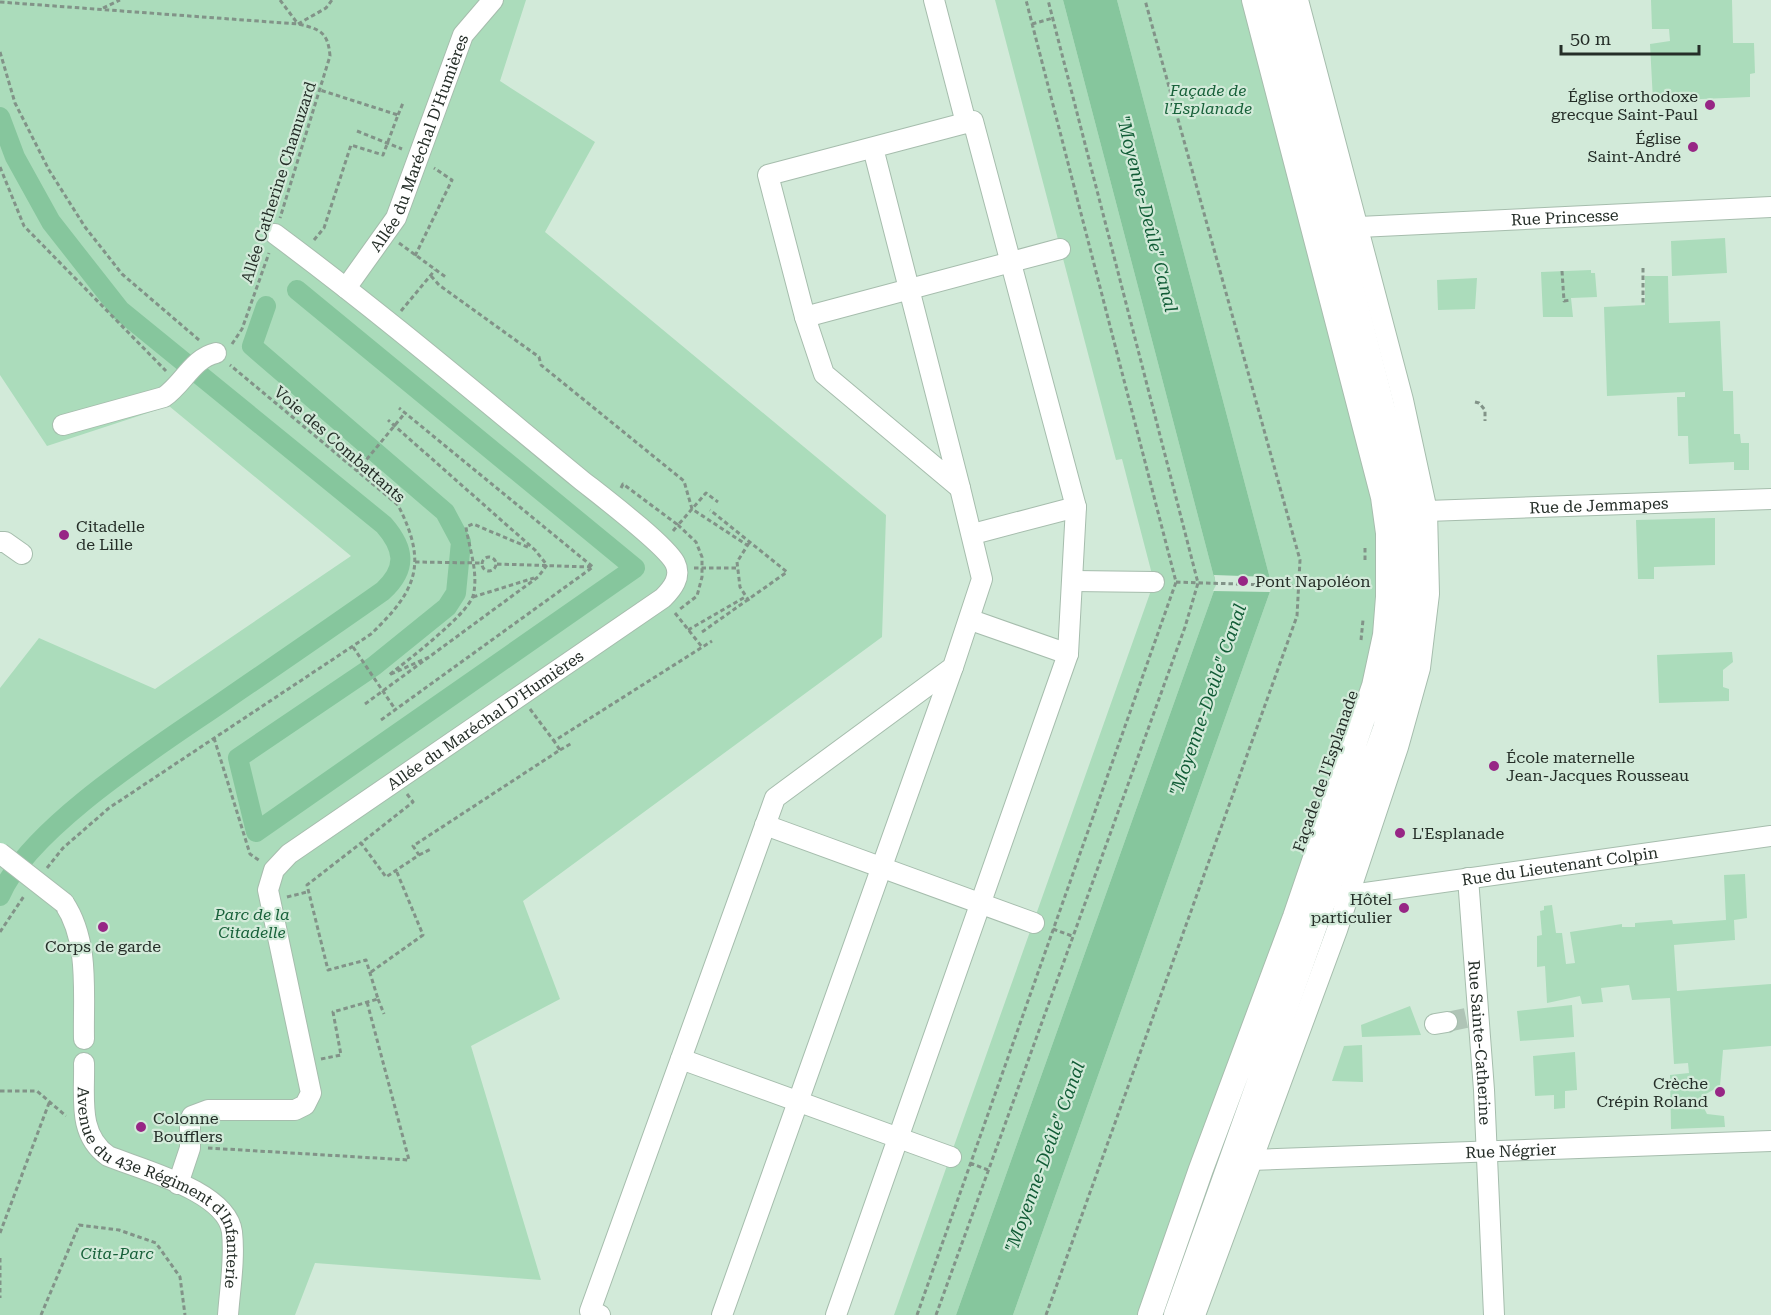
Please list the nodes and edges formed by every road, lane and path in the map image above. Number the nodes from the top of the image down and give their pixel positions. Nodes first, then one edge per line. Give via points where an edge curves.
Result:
1 (120, 0) edge
2 (280, 0) edge
3 (332, 0) edge
4 (493, 0) edge
5 (934, 0) edge
6 (1048, 0) edge
7 (1145, 0) edge
8 (1254, 0) edge
9 (1277, 0) edge
10 (1298, 0) edge
11 (0, 2) edge
12 (101, 9) junction
13 (1053, 18) junction
14 (298, 24) junction
15 (1032, 24) dead end
16 (0, 52) edge
17 (320, 90) junction
18 (403, 103) dead end
19 (398, 115) junction
20 (966, 123) junction
21 (357, 131) dead end
22 (388, 141) junction
23 (873, 148) junction
24 (409, 153) dead end
25 (425, 162) dead end
26 (0, 167) edge
27 (1771, 207) edge
28 (1359, 227) junction
29 (386, 232) junction
30 (275, 234) junction
31 (318, 235) dead end
32 (1060, 249) dead end
33 (415, 256) junction
34 (1010, 263) junction
35 (1643, 268) dead end
36 (435, 270) junction
37 (1562, 272) dead end
38 (431, 276) junction
39 (447, 278) dead end
40 (346, 288) junction
41 (909, 290) junction
42 (1571, 300) dead end
43 (409, 302) dead end
44 (1643, 305) dead end
45 (805, 317) junction
46 (195, 370) junction
47 (1475, 402) dead end
48 (399, 408) dead end
49 (405, 413) junction
50 (388, 420) dead end
51 (1485, 421) dead end
52 (63, 425) dead end
53 (394, 425) junction
54 (357, 471) junction
55 (960, 488) junction
56 (1771, 500) edge
57 (718, 502) dead end
58 (609, 503) junction
59 (1076, 507) junction
60 (692, 509) junction
61 (710, 510) dead end
62 (1427, 511) junction
63 (678, 525) junction
64 (673, 531) dead end
65 (973, 534) junction
66 (0, 542) edge
67 (1366, 543) dead end
68 (748, 544) junction
69 (535, 550) junction
70 (22, 554) dead end
71 (415, 562) junction
72 (472, 562) junction
73 (1366, 562) dead end
74 (482, 563) junction
75 (496, 564) junction
76 (547, 565) junction
77 (593, 567) junction
78 (702, 568) dead end
79 (737, 568) junction
80 (538, 577) junction
81 (1074, 581) junction
82 (1154, 582) joint
83 (1198, 583) junction
84 (1298, 586) junction
85 (472, 597) junction
86 (745, 597) junction
87 (749, 601) junction
88 (1365, 612) dead end
89 (666, 620) dead end
90 (971, 620) junction
91 (688, 630) junction
92 (702, 633) dead end
93 (712, 641) dead end
94 (1360, 644) dead end
95 (353, 647) junction
96 (702, 647) junction
97 (434, 654) junction
98 (1068, 654) junction
99 (953, 667) junction
100 (384, 692) junction
101 (365, 705) dead end
102 (395, 709) junction
103 (535, 716) dead end
104 (381, 720) dead end
105 (214, 738) junction
106 (554, 741) junction
107 (572, 742) dead end
108 (560, 750) junction
109 (397, 780) junction
110 (765, 825) junction
111 (1771, 836) edge
112 (362, 843) junction
113 (431, 849) dead end
114 (0, 853) edge
115 (419, 855) junction
116 (883, 867) junction
117 (274, 870) junction
118 (396, 870) junction
119 (41, 875) dead end
120 (1468, 878) junction
121 (307, 892) junction
122 (27, 893) dead end
123 (298, 894) dead end
124 (1337, 897) junction
125 (1300, 901) junction
126 (981, 903) junction
127 (1034, 922) dead end
128 (0, 932) edge
129 (370, 972) junction
130 (378, 999) junction
131 (368, 1002) junction
132 (384, 1014) dead end
133 (84, 1039) dead end
134 (681, 1059) junction
135 (304, 1062) junction
136 (84, 1063) dead end
137 (0, 1091) edge
138 (49, 1102) junction
139 (799, 1102) junction
140 (86, 1132) junction
141 (899, 1138) junction
142 (1771, 1141) edge
143 (225, 1149) dead end
144 (1486, 1150) junction
145 (951, 1157) dead end
146 (1250, 1160) junction
147 (178, 1184) junction
148 (0, 1233) edge
149 (0, 1258) edge
150 (0, 1298) edge
151 (41, 1315) edge
152 (185, 1315) edge
153 (228, 1315) edge
154 (600, 1315) edge
155 (722, 1315) edge
156 (836, 1315) edge
157 (936, 1315) edge
158 (1046, 1315) edge
159 (1150, 1315) edge
160 (1176, 1315) edge
161 (1195, 1315) edge
162 (1494, 1315) edge

1 - 12 path
2 - 14 path, Allée Catherine Chamuzard
3 - 14 path via 326,8
4 - 29 street, Allée du Maréchal D'Humières via 463,35 396,218
5 - 20 street
6 - 13 path
7 - 84 path via 1300,560
8 - 125 main road, Façade de l'Esplanade via 1381,487 1388,542 1387,615 1378,669
9 - 124 main road via 1396,454 1410,532 1409,608 1398,685
10 - 28 street
11 - 12 path, Allée Catherine Chamuzard
12 - 14 path, Allée Catherine Chamuzard
13 - 15 path
13 - 83 path
14 - 17 path, Allée Catherine Chamuzard via 317,28 329,41 330,56
16 - 46 path, Voie des Combattants via 15,103 49,170 85,227
17 - 19 path
17 - 30 path, Allée Catherine Chamuzard
18 - 19 path
19 - 22 path
20 - 23 street
20 - 34 street via 972,121
21 - 22 path
22 - 24 path
22 - 31 path via 383,155 351,145 324,228
23 - 41 street
23 - 45 street via 768,175
25 - 33 path via 452,180
26 - 46 path via 24,226 167,372
27 - 28 street, Rue Princesse
28 - 62 street
29 - 33 path
29 - 40 street, Allée du Maréchal D'Humières
30 - 40 street, Allée du Maréchal D'Humières
30 - 46 path, Allée Catherine Chamuzard via 242,329 229,347
32 - 34 street
33 - 36 path
34 - 41 street
34 - 59 street
35 - 44 path
36 - 38 path
36 - 39 path
37 - 42 path via 1564,301
38 - 43 path
38 - 60 path via 539,357 541,365 684,481
40 - 58 street, Allée du Maréchal D'Humières
41 - 45 street
41 - 55 street
45 - 55 street via 824,374
46 - 52 street via 164,397
46 - 54 path, Voie des Combattants
47 - 51 path via 1485,410
48 - 49 path
49 - 53 path
49 - 77 path
50 - 53 path
53 - 54 path
53 - 69 path
54 - 71 path, Voie des Combattants via 398,505 409,528
55 - 65 street
56 - 62 street, Rue de Jemmapes
57 - 60 path via 706,493
58 - 63 path via 623,484
58 - 109 street, Allée du Maréchal D'Humières via 674,560 677,578 672,589
59 - 65 street
59 - 81 street
60 - 63 path
60 - 68 path
61 - 68 path
62 - 124 street via 1429,594 1420,668 1398,747
63 - 64 path
65 - 90 street via 982,579
66 - 70 street
67 - 73 path
68 - 79 path via 736,562
68 - 87 path via 787,573
69 - 72 path via 469,524
69 - 76 path
71 - 72 path
71 - 95 path, Voie des Combattants via 407,591 395,611
72 - 74 path
72 - 85 path
74 - 75 path via 491,557
74 - 75 path via 489,571
75 - 76 path
76 - 77 path
76 - 80 path
77 - 102 path
78 - 79 path
79 - 86 path
80 - 85 path
80 - 97 path
81 - 82 street
81 - 98 street
82 - 83 path
83 - 84 path
83 - 157 path
84 - 158 path via 1297,616
85 - 97 path via 449,624 389,675
86 - 87 path
86 - 91 path
87 - 92 path
88 - 94 path
89 - 91 path via 675,613
90 - 98 street
90 - 99 street
91 - 96 path
93 - 96 path
95 - 100 path
95 - 105 path, Voie des Combattants
96 - 106 path
97 - 100 path
98 - 126 street
99 - 110 street via 775,798
99 - 116 street
100 - 101 path
100 - 102 path
102 - 104 path
103 - 106 path
105 - 117 path via 250,854
105 - 119 path, Voie des Combattants via 109,808 63,848
106 - 108 path
107 - 108 path
108 - 115 path via 413,846
109 - 112 path via 413,802
109 - 117 street, Allée du Maréchal D'Humières via 289,854
110 - 116 street
110 - 134 street
111 - 120 street, Rue du Lieutenant Colpin
112 - 118 path via 386,877
112 - 121 path via 307,885
113 - 115 path
114 - 133 street, bridge via 64,903 74,917 82,946
115 - 118 path
116 - 126 street
116 - 139 street
117 - 135 street via 268,890
118 - 129 path via 423,935
120 - 124 street, Rue du Lieutenant Colpin
120 - 144 street, Rue Sainte-Catherine via 1456,1020
121 - 123 path
121 - 129 path via 328,970 366,960
122 - 128 path
124 - 125 street, Rue du Lieutenant Colpin
124 - 146 street
124 - 160 main road
125 - 159 main road, Façade de l'Esplanade
126 - 127 street
126 - 141 street
129 - 130 path
130 - 131 path
130 - 132 path
131 - 135 path via 333,1012 341,1055
131 - 143 path via 409,1160
134 - 139 street
134 - 154 street via 590,1311
135 - 147 street via 311,1093 305,1105 295,1110 208,1110 192,1116 190,1148
136 - 140 street, Avenue du 43e Régiment d'Infanterie
137 - 138 path via 37,1091
138 - 140 path
138 - 148 path
139 - 141 street
139 - 155 street
140 - 147 street, Avenue du 43e Régiment d'Infanterie via 108,1156
141 - 145 street
141 - 156 street
142 - 144 street, Rue Négrier
144 - 146 street, Rue Négrier
144 - 162 street, Rue Sainte-Catherine
146 - 161 street
147 - 153 street, Avenue du 43e Régiment d'Infanterie via 200,1193 226,1216 232,1231
149 - 150 path
151 - 152 path via 79,1225 119,1230 156,1243 180,1277

